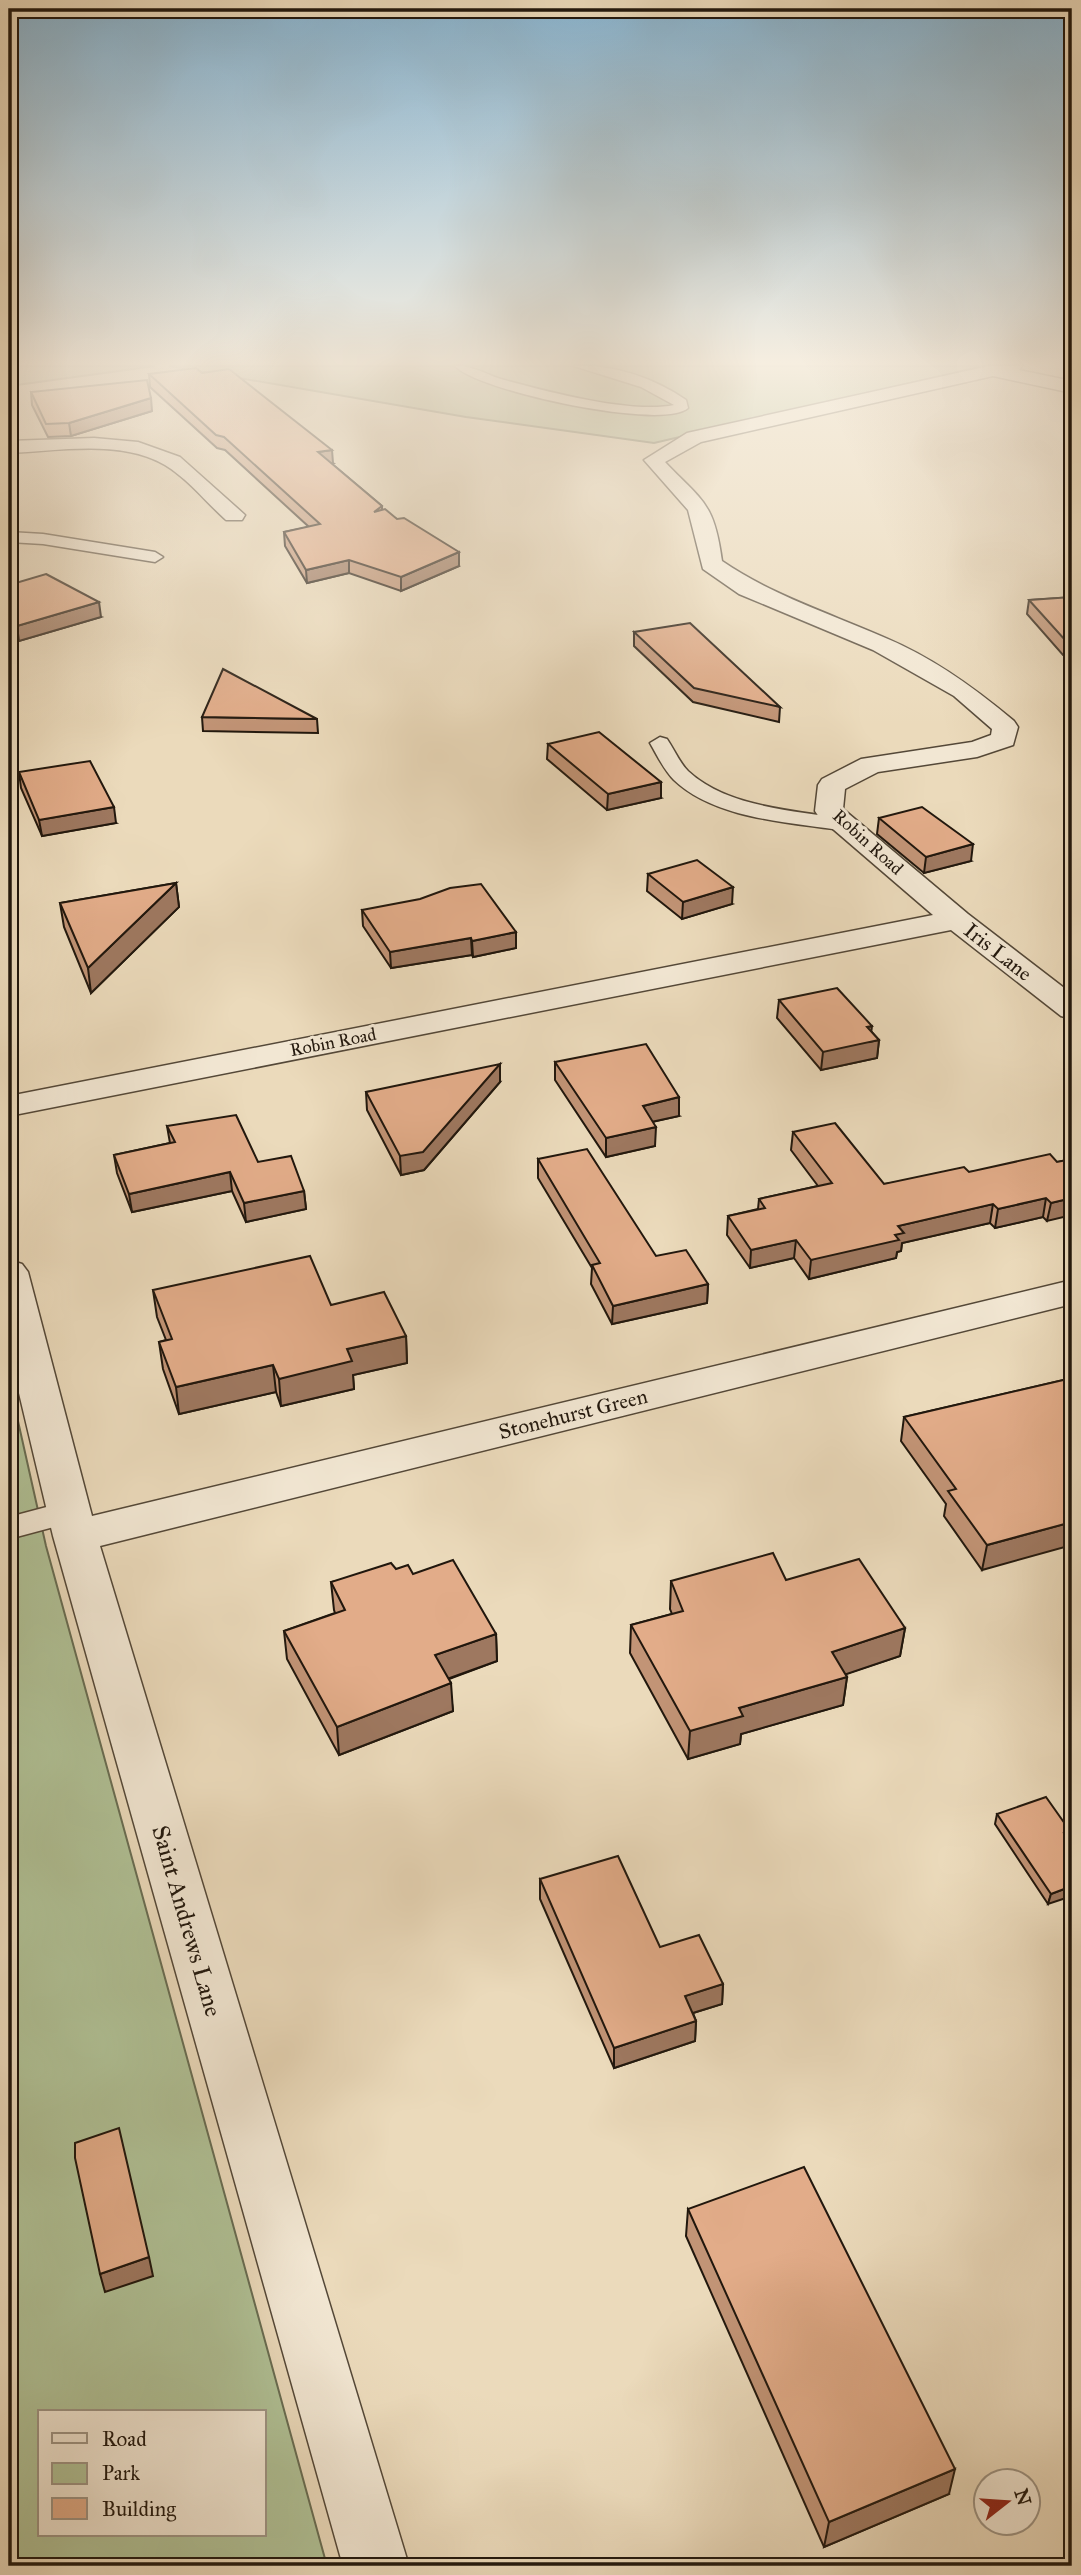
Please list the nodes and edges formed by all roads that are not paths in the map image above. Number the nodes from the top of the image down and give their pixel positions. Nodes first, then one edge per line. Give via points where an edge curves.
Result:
1 (201, 486) edge
2 (680, 486) edge
3 (234, 515) dead end
4 (9, 537) edge
5 (155, 557) dead end
6 (660, 743) dead end
7 (845, 825) junction
8 (957, 920) junction
9 (1072, 1009) edge
10 (9, 1106) edge
11 (1072, 1292) edge
12 (12, 1304) edge
13 (72, 1524) junction
14 (9, 1528) edge
15 (376, 2566) edge

1 - 3 street
2 - 7 street, Robin Road via 706,522 711,564 747,589 882,645 963,691 1005,727 1004,739 977,749 871,765 832,785 829,811
4 - 5 lane
6 - 7 lane via 682,775 709,792 749,807
7 - 8 street, Robin Road
8 - 9 street, Iris Lane
8 - 10 street, Robin Road
11 - 13 street, Stonehurst Green
12 - 13 street, Saint Andrews Lane
13 - 14 lane
13 - 15 street, Saint Andrews Lane

